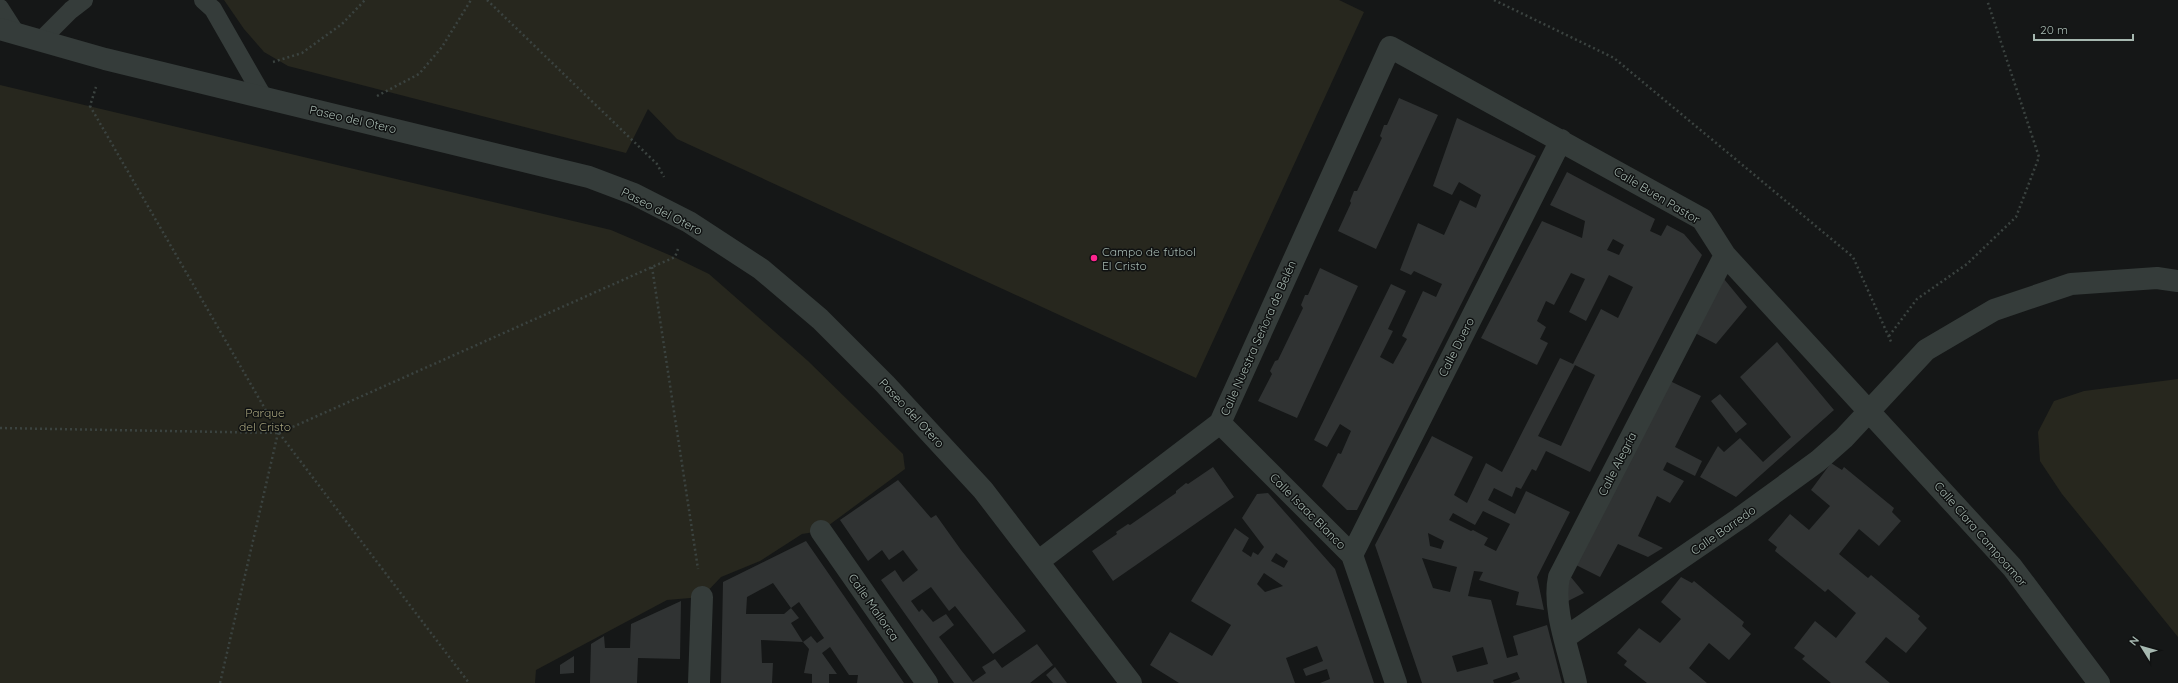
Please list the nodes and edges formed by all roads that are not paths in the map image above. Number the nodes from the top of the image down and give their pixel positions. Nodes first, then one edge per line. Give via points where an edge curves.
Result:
1 (84, 0) edge
2 (203, 0) edge
3 (0, 8) edge
4 (8, 31) edge
5 (40, 41) junction
6 (1390, 47) joint
7 (264, 98) junction
8 (1561, 140) junction
9 (1725, 255) junction
10 (2178, 281) edge
11 (1870, 411) junction
12 (1220, 422) junction
13 (821, 531) dead end
14 (1352, 555) junction
15 (1039, 562) junction
16 (702, 596) road end
17 (1566, 637) junction
18 (699, 683) edge
19 (927, 683) edge
20 (1131, 683) edge
21 (1396, 683) edge
22 (1576, 683) edge
23 (2100, 683) edge

1 - 5 lane
2 - 7 lane via 213,9
3 - 4 lane
4 - 5 street, Paseo del Otero
5 - 7 street, Paseo del Otero
6 - 8 street, Calle Buen Pastor
6 - 12 street, Calle Nuestra Señora de Belén
7 - 15 street, Paseo del Otero via 589,177 634,194 689,222 761,269 820,319 885,384 983,490
8 - 9 street, Calle Buen Pastor via 1702,219
8 - 14 street, Calle Duero
9 - 11 street, Calle Buen Pastor via 1820,361
9 - 17 street, Calle Alegría via 1560,577 1557,589 1558,604
10 - 11 street, Calle Barredo via 2157,278 2071,284 1994,310 1926,350
11 - 17 street, Calle Barredo via 1844,438 1812,465 1740,518
11 - 23 street, Calle Clara Campoamor via 2012,567
12 - 14 street, Calle Isaac Blanco
12 - 15 street, Calle Nuestra Señora de Belén
13 - 19 street, Calle Mallorca
14 - 21 street, Calle Isaac Blanco
15 - 20 street, Paseo del Otero
16 - 18 street
17 - 22 street, Calle Alegría

